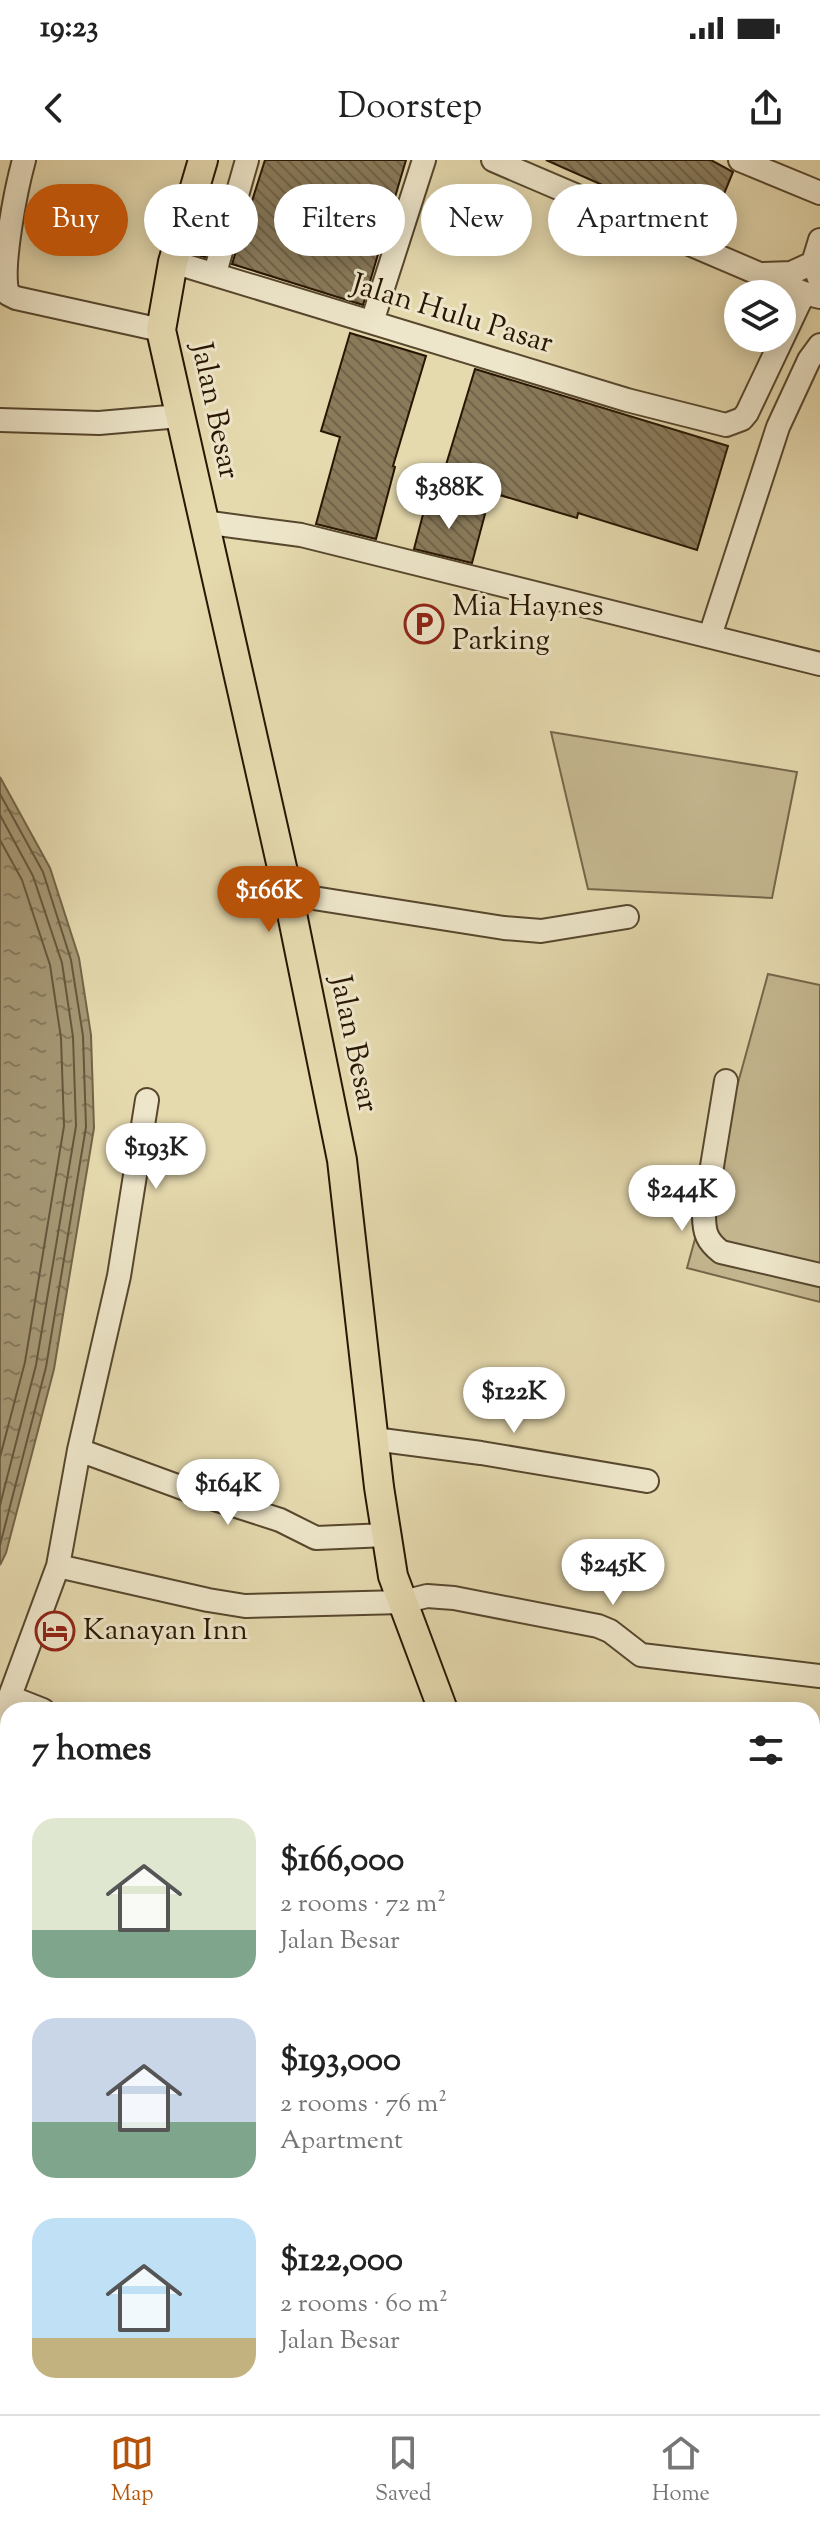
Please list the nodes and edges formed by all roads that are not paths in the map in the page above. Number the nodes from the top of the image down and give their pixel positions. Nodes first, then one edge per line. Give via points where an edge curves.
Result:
1 (24, 160) edge
2 (203, 160) edge
3 (247, 160) edge
4 (424, 160) edge
5 (493, 160) edge
6 (740, 160) edge
7 (820, 193) edge
8 (820, 240) edge
9 (173, 262) junction
10 (215, 273) junction
11 (759, 274) junction
12 (814, 284) edge
13 (372, 322) junction
14 (161, 330) junction
15 (820, 345) edge
16 (180, 416) junction
17 (0, 420) edge
18 (203, 522) junction
19 (710, 636) junction
20 (820, 664) edge
21 (288, 894) junction
22 (627, 917) dead end
23 (726, 1081) dead end
24 (147, 1100) dead end
25 (820, 1275) edge
26 (374, 1439) junction
27 (79, 1450) junction
28 (647, 1481) dead end
29 (387, 1535) junction
30 (58, 1566) junction
31 (403, 1602) junction
32 (820, 1676) edge
33 (10, 1697) junction
34 (8, 1702) edge
35 (23, 1702) edge
36 (440, 1702) edge

1 - 14 street via 4,239 2,278 8,294
2 - 9 main road, Jalan Besar
3 - 10 street
4 - 13 street
5 - 11 street
6 - 7 street
8 - 12 street
9 - 10 street, Jalan Hulu Pasar
9 - 14 main road, Jalan Besar
10 - 13 street, Jalan Hulu Pasar
11 - 12 street
11 - 12 street via 791,273
12 - 13 street, Jalan Hulu Pasar via 747,413 734,423 715,424 627,400
14 - 16 main road, Jalan Besar
15 - 19 street via 778,427
16 - 17 street via 99,423
16 - 18 main road, Jalan Besar
18 - 19 street via 301,535
18 - 21 main road, Jalan Besar
19 - 20 street
21 - 22 street via 541,931
21 - 26 main road, Jalan Besar via 342,1160
23 - 25 street via 705,1234 721,1252
24 - 27 street via 119,1276
26 - 28 street
26 - 29 main road, Jalan Besar
27 - 29 street via 280,1520 316,1538
27 - 30 street
29 - 31 main road, Jalan Besar
30 - 31 street via 245,1606
30 - 33 street
31 - 32 street via 427,1596 454,1598 598,1626 641,1655
31 - 36 main road, Jalan Besar
33 - 34 street
33 - 35 street

